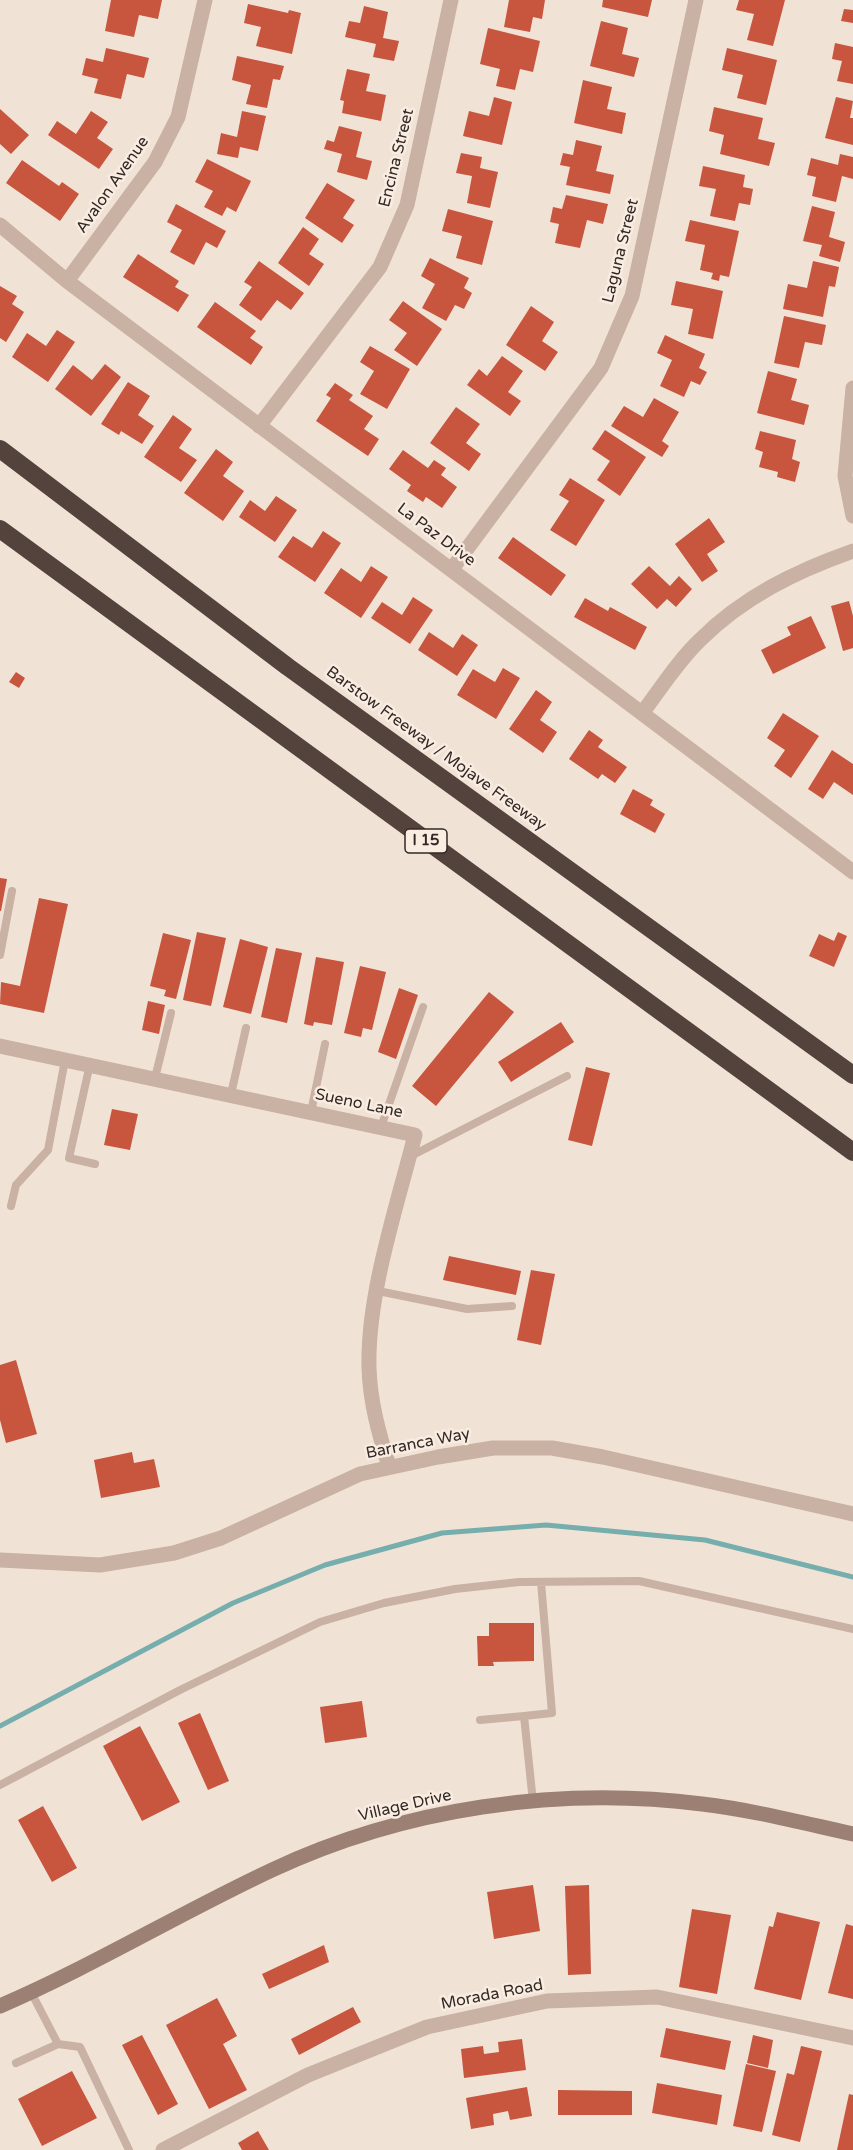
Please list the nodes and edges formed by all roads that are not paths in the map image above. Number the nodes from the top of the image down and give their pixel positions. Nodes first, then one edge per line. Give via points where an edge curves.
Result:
1 (205, 0) edge
2 (451, 0) edge
3 (696, 0) edge
4 (0, 225) edge
5 (67, 281) junction
6 (853, 388) edge
7 (259, 426) junction
8 (0, 449) edge
9 (853, 516) edge
10 (0, 529) edge
11 (853, 551) edge
12 (452, 569) junction
13 (643, 712) junction
14 (853, 872) edge
15 (12, 891) dead end
16 (0, 955) edge
17 (423, 1007) dead end
18 (171, 1013) dead end
19 (246, 1028) dead end
20 (326, 1044) dead end
21 (0, 1046) edge
22 (65, 1058) junction
23 (90, 1064) junction
24 (853, 1075) edge
25 (567, 1076) dead end
26 (155, 1078) junction
27 (231, 1094) junction
28 (311, 1112) junction
29 (381, 1127) junction
30 (853, 1152) edge
31 (409, 1157) junction
32 (95, 1164) dead end
33 (11, 1206) dead end
34 (378, 1291) junction
35 (512, 1306) dead end
36 (388, 1466) junction
37 (853, 1514) edge
38 (0, 1560) edge
39 (541, 1582) junction
40 (853, 1629) edge
41 (524, 1716) junction
42 (480, 1720) dead end
43 (0, 1785) edge
44 (533, 1802) junction
45 (853, 1834) edge
46 (31, 1992) junction
47 (0, 2006) edge
48 (853, 2038) edge
49 (58, 2044) junction
50 (16, 2062) dead end
51 (129, 2150) edge
52 (163, 2150) edge

1 - 5 street, Avalon Avenue via 178,117 155,162
2 - 7 street, Encina Street via 407,205 380,267
3 - 12 street, Laguna Street via 632,296 615,337 601,368
4 - 5 street, La Paz Drive
5 - 7 street, La Paz Drive
6 - 9 street via 845,476
7 - 12 street, La Paz Drive
8 - 24 highway, Barstow Freeway / Mojave Freeway via 288,667
10 - 30 highway, I 15
11 - 13 street via 800,570 745,601 698,641
12 - 13 street, La Paz Drive
13 - 14 street, La Paz Drive
15 - 16 lane
17 - 29 lane
18 - 26 lane
19 - 27 lane
20 - 28 lane
21 - 22 street, Sueno Lane
22 - 23 street, Sueno Lane
22 - 33 lane via 48,1150 16,1185
23 - 26 street, Sueno Lane
23 - 32 lane via 69,1158
25 - 31 lane
26 - 27 street, Sueno Lane
27 - 28 street, Sueno Lane
28 - 29 street, Sueno Lane
29 - 31 street, Sueno Lane via 415,1135
31 - 34 street, Sueno Lane
34 - 35 lane via 467,1309
34 - 36 street, Sueno Lane via 369,1368 373,1412
36 - 37 street, Barranca Way via 493,1448 552,1448
36 - 38 street, Barranca Way via 360,1474 221,1538 174,1553 100,1565
39 - 40 lane via 639,1581
39 - 41 lane via 552,1713
39 - 43 lane via 455,1589 384,1603 320,1622
41 - 42 lane
41 - 44 lane
44 - 45 main road, Village Drive via 629,1798 702,1804
44 - 46 main road, Village Drive via 450,1812 356,1836 264,1874
46 - 47 main road, Village Drive
46 - 49 lane
48 - 52 street, Morada Road via 657,1997 547,2001 427,2027 308,2075
49 - 50 lane
49 - 51 lane via 80,2048

